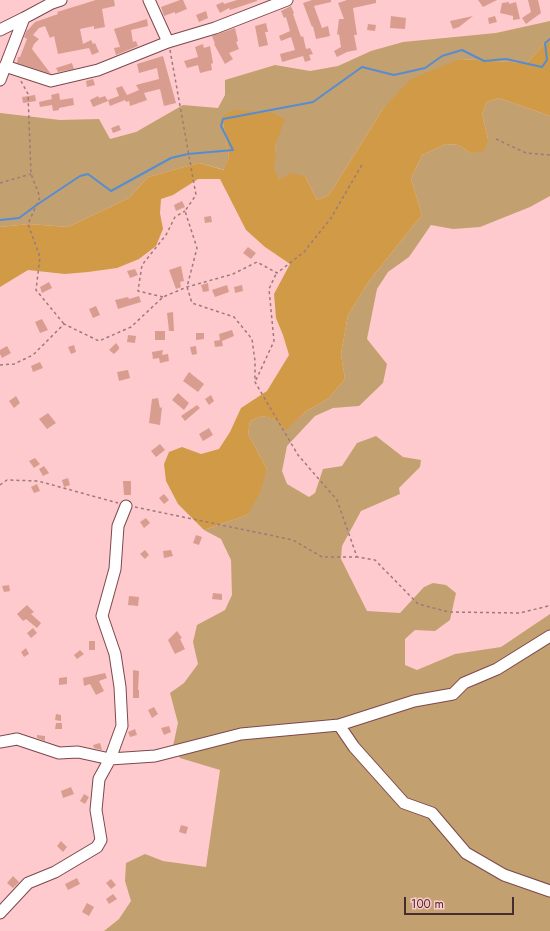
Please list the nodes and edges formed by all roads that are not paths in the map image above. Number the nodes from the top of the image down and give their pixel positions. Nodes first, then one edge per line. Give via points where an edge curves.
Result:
1 (149, 0) edge
2 (287, 0) edge
3 (55, 1) edge
4 (24, 18) junction
5 (0, 30) edge
6 (168, 42) junction
7 (5, 66) junction
8 (0, 80) edge
9 (126, 506) road end
10 (550, 636) edge
11 (339, 725) junction
12 (0, 742) edge
13 (110, 759) junction
14 (550, 891) edge
15 (0, 913) edge

1 - 6 street
2 - 6 street via 214,28
3 - 4 street
4 - 5 street
4 - 7 street
6 - 7 street via 98,70 51,81
7 - 8 street
9 - 13 street via 118,526 115,569 102,616 115,654 120,687 122,726
10 - 11 street via 497,669 464,683 453,694 414,701
11 - 13 street via 241,734 155,756
11 - 14 street via 354,747 404,803 432,813 466,853 504,875
12 - 13 street via 18,739 59,753 78,752
13 - 15 street via 99,779 96,810 101,840 97,847 55,872 28,883

